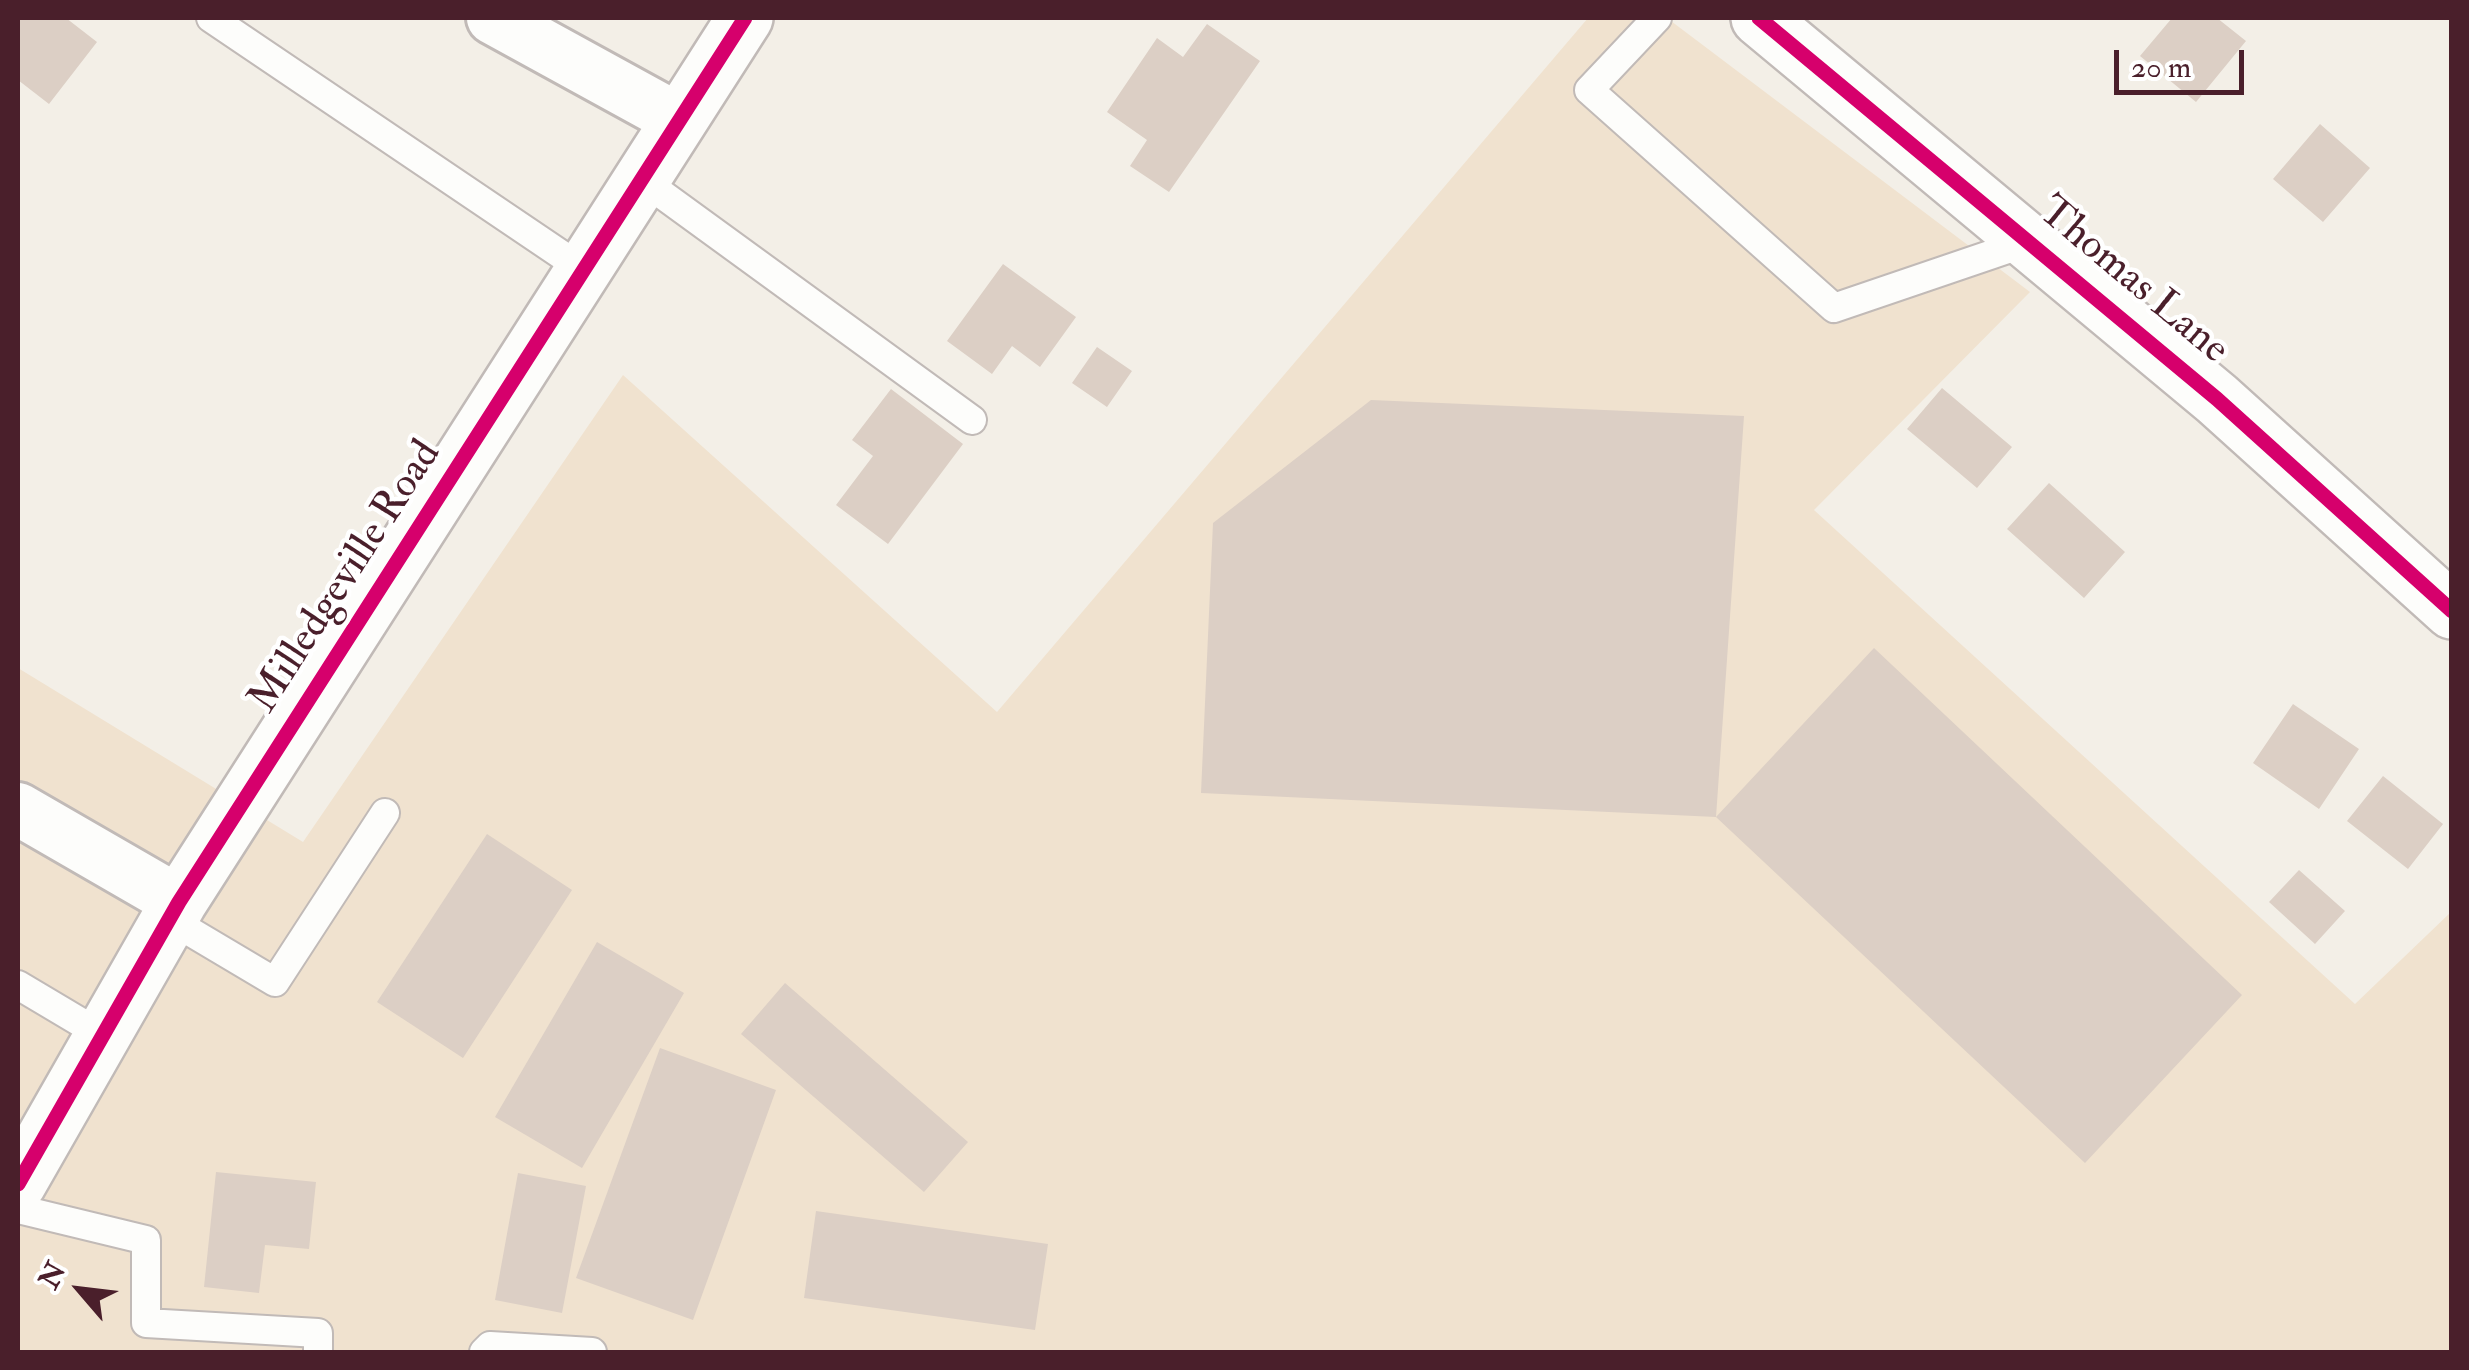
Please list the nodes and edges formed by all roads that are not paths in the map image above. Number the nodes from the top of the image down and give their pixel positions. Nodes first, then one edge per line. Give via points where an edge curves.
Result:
1 (211, 18) edge
2 (493, 18) edge
3 (746, 18) edge
4 (1658, 18) edge
5 (1760, 18) edge
6 (678, 120) junction
7 (641, 180) junction
8 (2028, 242) junction
9 (584, 270) junction
10 (972, 420) dead end
11 (2452, 611) edge
12 (18, 809) edge
13 (385, 813) dead end
14 (174, 911) junction
15 (18, 985) edge
16 (102, 1035) junction
17 (18, 1184) edge
18 (18, 1209) edge
19 (318, 1352) edge
20 (484, 1352) edge
21 (592, 1352) edge

1 - 9 lane
2 - 6 street
3 - 6 street, Milledgeville Road
4 - 8 lane via 1588,90 1834,308
5 - 8 street, Thomas Lane
6 - 7 street, Milledgeville Road
7 - 9 street, Milledgeville Road
7 - 10 lane
8 - 11 street, Thomas Lane via 2217,399
9 - 14 street, Milledgeville Road
12 - 14 street
13 - 14 lane via 275,982
14 - 16 street, Milledgeville Road
15 - 16 lane
16 - 17 street, Milledgeville Road
18 - 19 lane via 146,1240 146,1323 318,1332
20 - 21 lane via 490,1346

